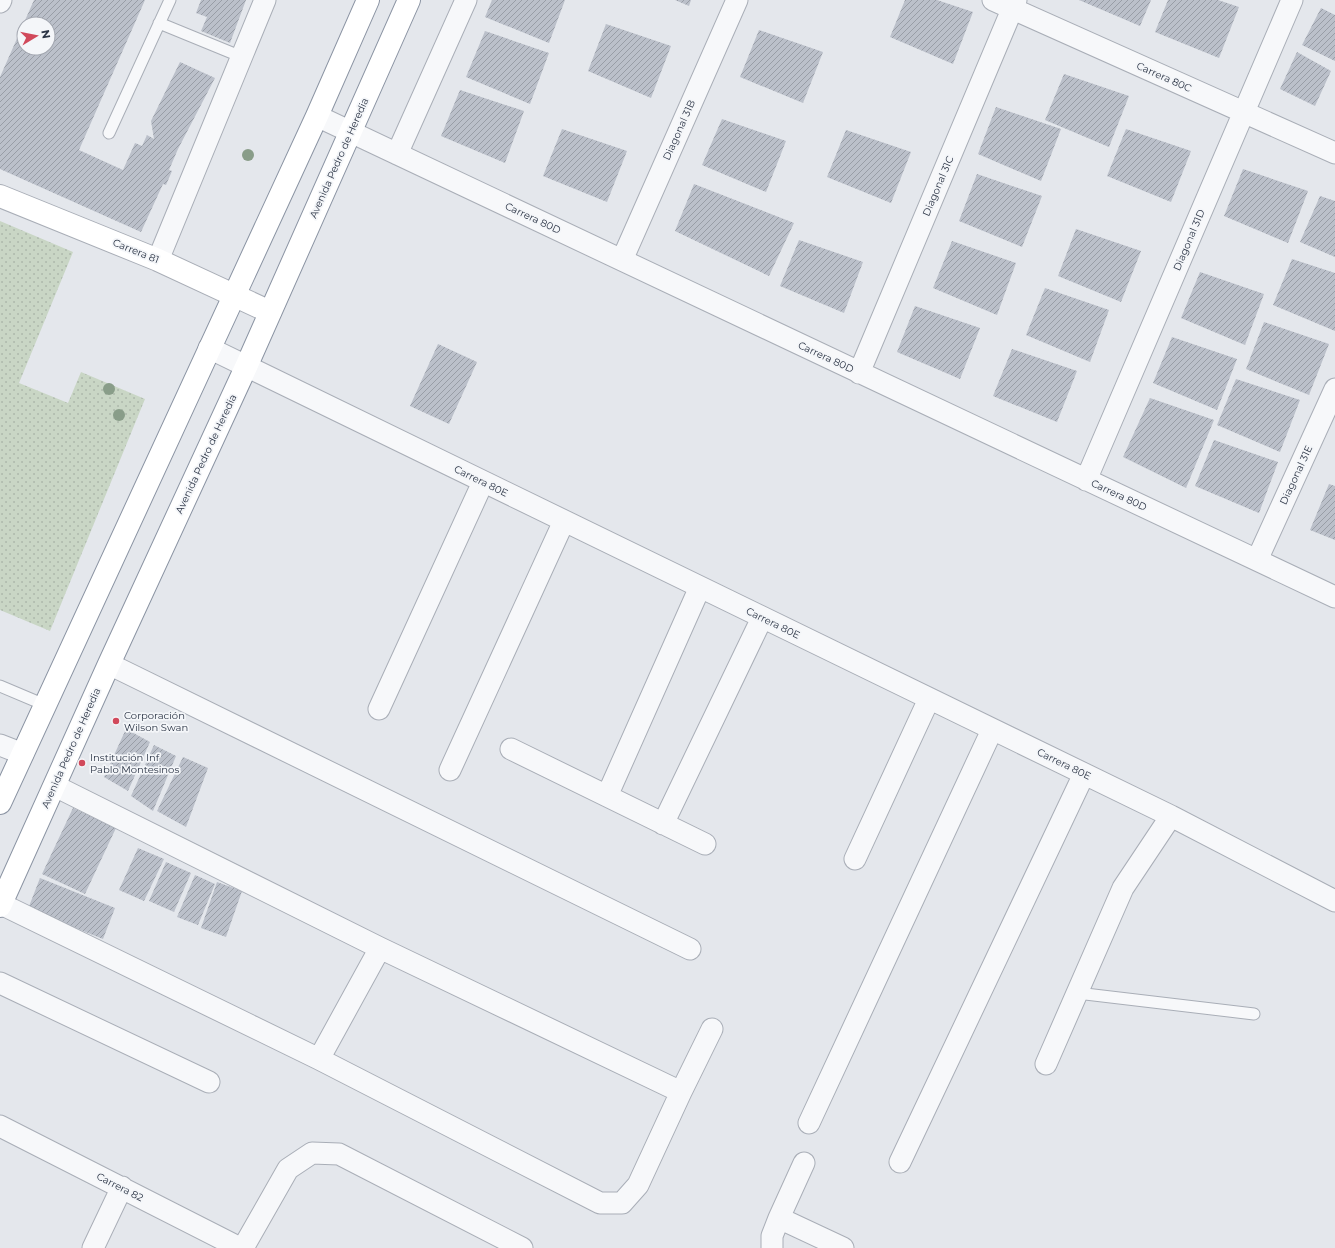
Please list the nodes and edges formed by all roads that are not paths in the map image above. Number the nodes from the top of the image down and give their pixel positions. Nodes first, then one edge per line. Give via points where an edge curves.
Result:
1 (170, 0) edge
2 (265, 0) edge
3 (368, 0) edge
4 (409, 0) edge
5 (466, 0) edge
6 (737, 0) edge
7 (993, 0) edge
8 (1292, 0) edge
9 (1014, 4) edge
10 (159, 23) junction
11 (242, 56) junction
12 (1243, 112) junction
13 (317, 116) junction
14 (351, 132) junction
15 (109, 133) dead end
16 (1335, 153) edge
17 (397, 154) junction
18 (0, 196) edge
19 (158, 260) junction
20 (622, 260) junction
21 (234, 295) junction
22 (270, 312) junction
23 (209, 348) junction
24 (246, 367) junction
25 (859, 373) junction
26 (1335, 389) edge
27 (1086, 480) junction
28 (483, 482) junction
29 (564, 521) junction
30 (1257, 560) junction
31 (700, 587) junction
32 (1335, 597) edge
33 (762, 618) junction
34 (109, 664) junction
35 (0, 686) edge
36 (928, 699) junction
37 (45, 705) junction
38 (379, 709) dead end
39 (992, 730) junction
40 (0, 745) edge
41 (511, 749) dead end
42 (23, 754) junction
43 (450, 770) dead end
44 (1084, 774) junction
45 (55, 786) junction
46 (606, 796) junction
47 (0, 803) edge
48 (1171, 816) junction
49 (663, 824) junction
50 (705, 844) dead end
51 (855, 859) dead end
52 (1335, 901) edge
53 (0, 905) edge
54 (380, 948) junction
55 (690, 949) dead end
56 (0, 983) edge
57 (1077, 993) junction
58 (1254, 1014) dead end
59 (712, 1029) dead end
60 (319, 1059) junction
61 (1046, 1064) dead end
62 (209, 1082) dead end
63 (681, 1092) junction
64 (809, 1124) dead end
65 (0, 1126) edge
66 (900, 1162) dead end
67 (804, 1163) dead end
68 (122, 1188) junction
69 (778, 1218) junction
70 (93, 1248) edge
71 (240, 1248) edge
72 (243, 1248) edge
73 (522, 1248) edge
74 (772, 1248) edge
75 (843, 1248) edge

1 - 10 lane
2 - 11 street
3 - 13 main road
4 - 14 main road, Avenida Pedro de Heredia
5 - 17 street
6 - 20 street, Diagonal 31B
7 - 9 street, Carrera 80C
8 - 12 street, Diagonal 31D
9 - 12 street, Carrera 80C
9 - 25 street, Diagonal 31C
10 - 11 lane
10 - 15 lane
11 - 19 street
12 - 16 street, Carrera 80C
12 - 27 street, Diagonal 31D
13 - 14 street, Carrera 80D
13 - 21 main road
14 - 17 street, Carrera 80D
14 - 22 main road, Avenida Pedro de Heredia
17 - 20 street, Carrera 80D
18 - 19 main road, Carrera 81
19 - 21 main road, Carrera 81
20 - 25 street, Carrera 80D
21 - 22 main road, Carrera 81
21 - 23 main road
22 - 24 main road, Avenida Pedro de Heredia
23 - 24 street, Carrera 80E
23 - 37 main road
24 - 28 street, Carrera 80E
24 - 34 main road, Avenida Pedro de Heredia
25 - 27 street, Carrera 80D
26 - 30 street, Diagonal 31E
27 - 30 street, Carrera 80D
28 - 29 street, Carrera 80E
28 - 38 street
29 - 31 street, Carrera 80E
29 - 43 street
30 - 32 street, Carrera 80D
31 - 33 street, Carrera 80E
31 - 46 street
33 - 36 street, Carrera 80E
33 - 49 street
34 - 45 main road, Avenida Pedro de Heredia
34 - 55 street
35 - 37 lane
36 - 39 street, Carrera 80E
36 - 51 street
37 - 42 main road
39 - 44 street, Carrera 80E
39 - 64 street
40 - 42 street
41 - 46 street
42 - 47 main road
44 - 48 street, Carrera 80E
44 - 66 street
45 - 53 main road, Avenida Pedro de Heredia
45 - 54 street
46 - 49 street
48 - 52 street, Carrera 80E
48 - 57 street via 1123,888
49 - 50 street
53 - 60 street
54 - 60 street
54 - 63 street
56 - 62 street
57 - 58 lane
57 - 61 street
59 - 63 street
60 - 63 street via 600,1203 622,1203 638,1185
65 - 68 street, Carrera 82
67 - 69 street
68 - 70 street
68 - 71 street, Carrera 82
69 - 74 street via 772,1236
69 - 75 street
72 - 73 street via 288,1170 312,1153 339,1154

